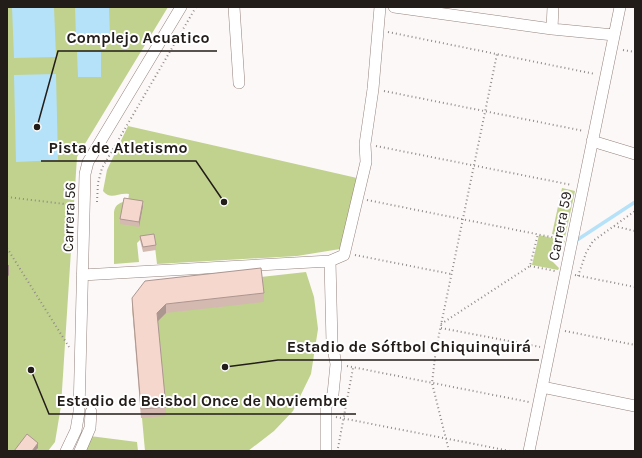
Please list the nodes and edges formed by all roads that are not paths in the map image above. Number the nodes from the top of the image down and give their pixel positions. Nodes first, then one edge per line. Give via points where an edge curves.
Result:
1 (181, 7) edge
2 (234, 7) edge
3 (380, 7) edge
4 (394, 7) edge
5 (553, 7) edge
6 (620, 7) edge
7 (552, 29) junction
8 (614, 36) junction
9 (239, 83) dead end
10 (593, 137) junction
11 (635, 154) edge
12 (330, 262) junction
13 (82, 275) junction
14 (542, 387) junction
15 (635, 406) edge
16 (91, 412) dead end
17 (66, 451) edge
18 (80, 451) edge
19 (326, 451) edge
20 (529, 451) edge

1 - 13 street, Carrera 56 via 88,162
2 - 9 street
3 - 12 street via 365,144 366,162 359,198 345,253
4 - 7 street
5 - 7 street
6 - 8 street, Carrera 59
7 - 8 street
8 - 10 street, Carrera 59
10 - 11 street
10 - 14 street, Carrera 59
12 - 13 street
12 - 19 street via 332,343 336,364 333,394 326,406
13 - 17 street, Carrera 56 via 79,412 76,430
14 - 15 street
14 - 20 street, Carrera 59
16 - 18 street via 90,428

